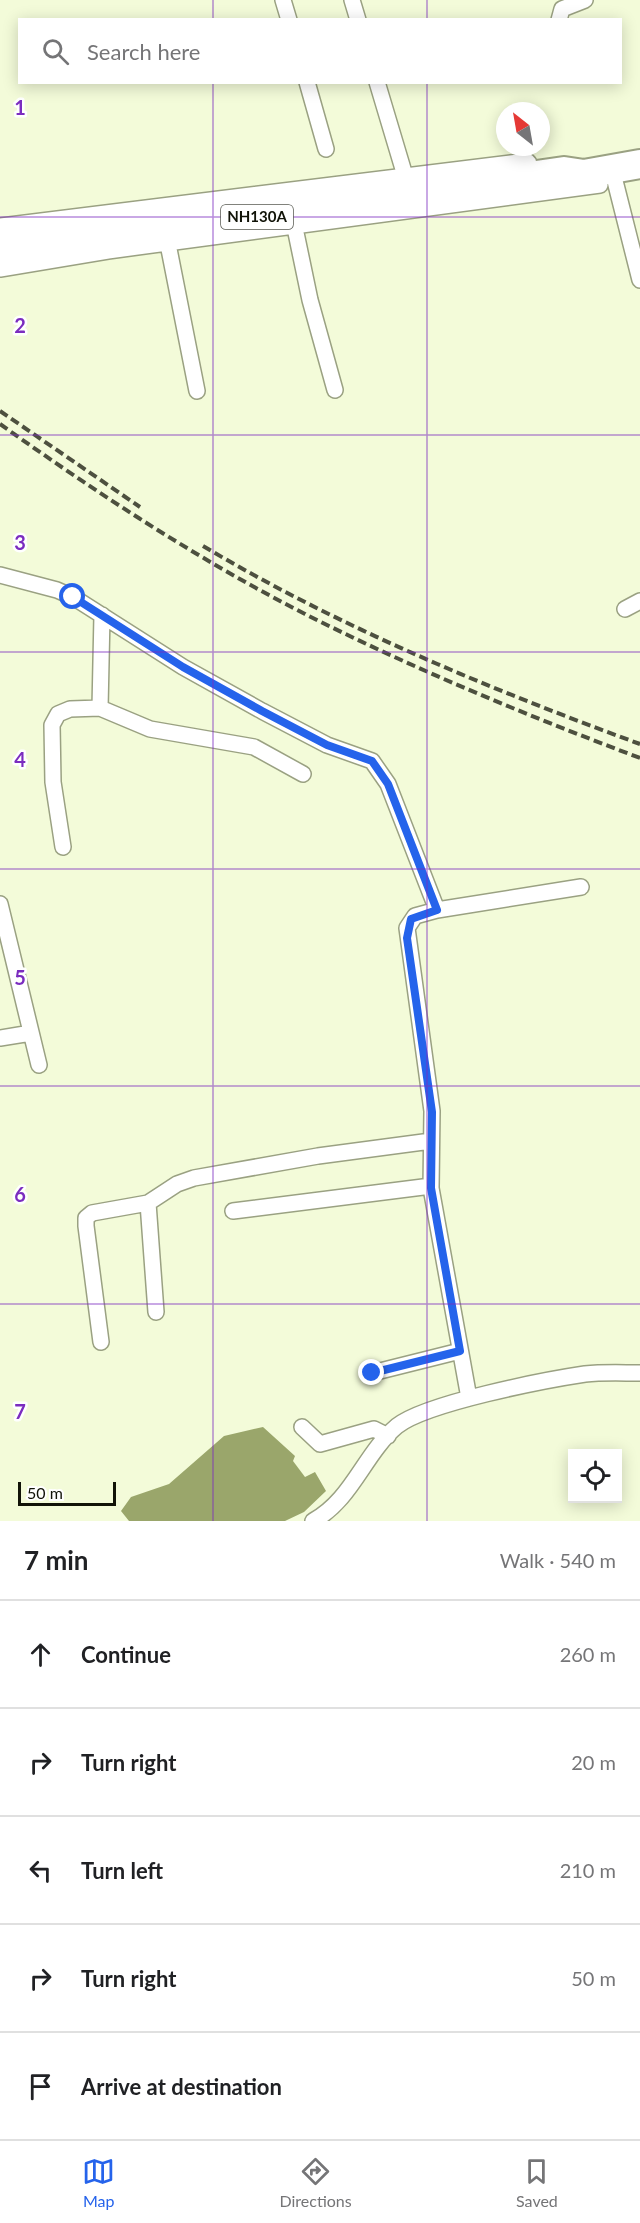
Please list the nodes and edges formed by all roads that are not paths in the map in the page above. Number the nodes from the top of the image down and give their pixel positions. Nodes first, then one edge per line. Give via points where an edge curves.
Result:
1 (284, 0) edge
2 (352, 0) edge
3 (585, 0) edge
4 (288, 18) edge
5 (357, 18) edge
6 (560, 18) edge
7 (308, 84) edge
8 (378, 84) edge
9 (640, 147) edge
10 (326, 148) dead end
11 (640, 164) edge
12 (556, 173) junction
13 (613, 176) junction
14 (406, 179) junction
15 (295, 228) junction
16 (0, 229) edge
17 (168, 244) junction
18 (0, 253) edge
19 (0, 269) edge
20 (640, 280) edge
21 (335, 390) dead end
22 (197, 391) dead end
23 (0, 575) edge
24 (640, 601) edge
25 (625, 609) dead end
26 (102, 615) junction
27 (100, 708) junction
28 (303, 774) dead end
29 (63, 847) dead end
30 (581, 887) dead end
31 (0, 904) edge
32 (437, 910) junction
33 (31, 1033) junction
34 (0, 1038) edge
35 (39, 1065) dead end
36 (431, 1141) junction
37 (431, 1186) junction
38 (148, 1203) junction
39 (233, 1211) dead end
40 (156, 1312) dead end
41 (101, 1342) dead end
42 (460, 1351) junction
43 (372, 1373) dead end
44 (640, 1373) edge
45 (469, 1398) junction
46 (302, 1427) dead end
47 (388, 1436) junction
48 (313, 1521) edge

1 - 4 street
2 - 5 street
3 - 6 street via 562,9
7 - 10 street
8 - 14 street
9 - 12 highway, NH130A via 581,159
11 - 13 highway, NH130A
12 - 13 highway, NH130A
12 - 14 street via 522,163
12 - 18 highway, NH130A
13 - 15 street
13 - 20 street
14 - 16 street
15 - 17 street
15 - 21 street
17 - 19 street
17 - 22 street
23 - 26 street via 57,590
24 - 25 street
26 - 27 street
26 - 32 street via 262,711 327,745 372,761 388,784
27 - 28 street via 150,729 254,747
27 - 29 street via 70,709 53,718 53,782
30 - 32 street
31 - 33 street
32 - 36 street via 415,916 407,928 432,1112
33 - 34 street
33 - 35 street
36 - 37 street
36 - 38 street via 188,1179
37 - 39 street
37 - 42 street
38 - 40 street
38 - 41 street via 98,1211 86,1218
42 - 43 street
42 - 45 street
44 - 45 street via 587,1374
45 - 47 street via 410,1419
46 - 47 street via 320,1444 374,1429
47 - 48 street via 341,1499

